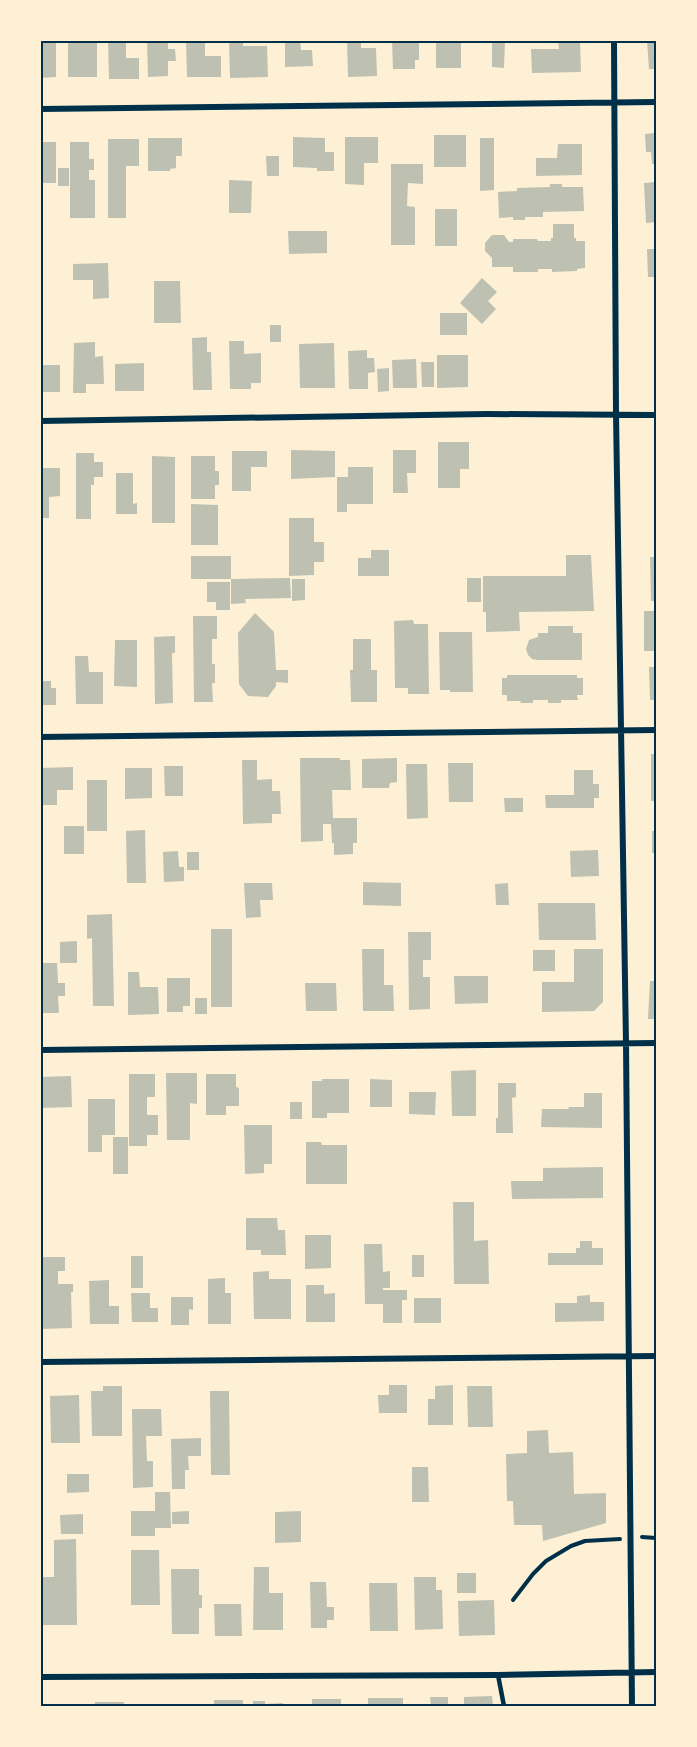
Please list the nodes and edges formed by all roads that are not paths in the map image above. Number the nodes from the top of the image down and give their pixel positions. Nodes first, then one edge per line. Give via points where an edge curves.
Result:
1 (614, 40) edge
2 (614, 102) junction
3 (657, 102) edge
4 (40, 109) edge
5 (616, 414) junction
6 (657, 415) edge
7 (40, 421) edge
8 (620, 730) junction
9 (657, 730) edge
10 (40, 736) edge
11 (626, 1043) junction
12 (657, 1043) edge
13 (40, 1050) edge
14 (629, 1356) junction
15 (657, 1356) edge
16 (40, 1362) edge
17 (632, 1672) junction
18 (657, 1672) edge
19 (498, 1675) junction
20 (40, 1677) edge
21 (504, 1707) edge
22 (632, 1707) edge

1 - 2 street
2 - 3 street
2 - 4 street
2 - 5 street
5 - 6 street
5 - 7 street
5 - 8 street
8 - 9 street
8 - 10 street
8 - 11 street
11 - 12 street
11 - 13 street
11 - 14 street
14 - 15 street
14 - 16 street
14 - 17 street
17 - 18 street
17 - 19 street
17 - 22 street
19 - 20 street
19 - 21 lane

